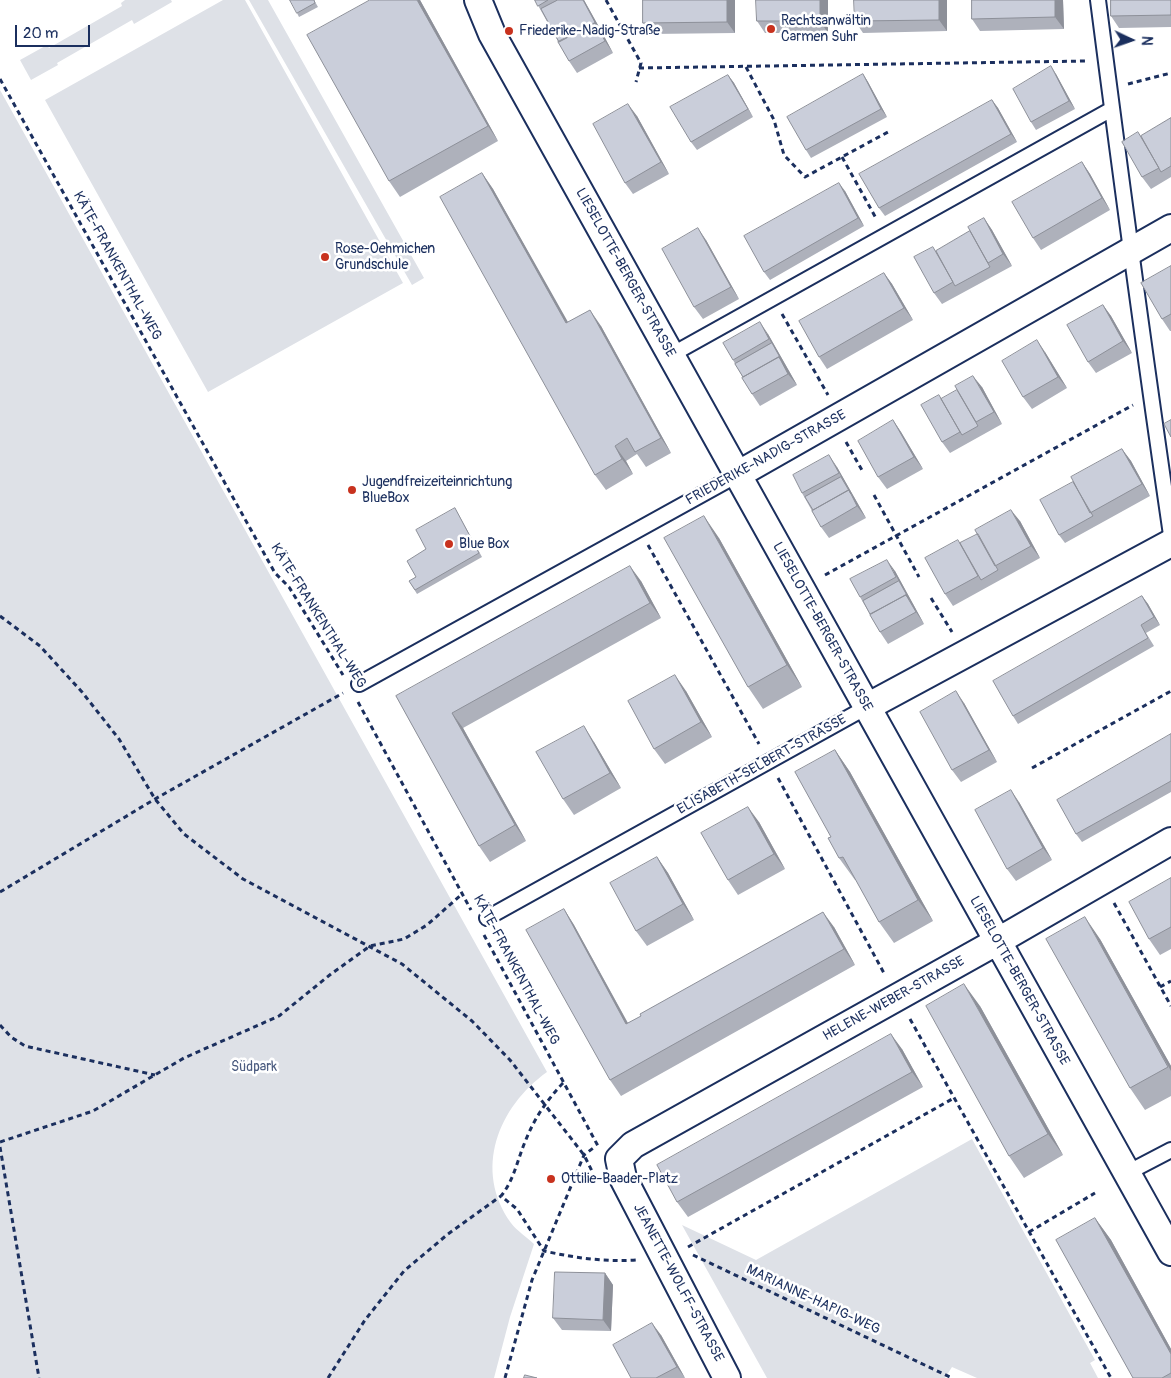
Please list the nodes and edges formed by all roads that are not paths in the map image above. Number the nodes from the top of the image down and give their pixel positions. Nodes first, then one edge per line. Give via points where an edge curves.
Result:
1 (478, 0) edge
2 (1098, 0) edge
3 (1112, 109) junction
4 (1171, 228) edge
5 (1129, 250) junction
6 (671, 355) junction
7 (737, 475) junction
8 (1171, 535) edge
9 (1171, 543) edge
10 (353, 688) road end
11 (867, 707) junction
12 (1171, 841) edge
13 (481, 922) road end
14 (998, 941) junction
15 (1171, 1150) edge
16 (620, 1159) joint
17 (1127, 1174) junction
18 (1171, 1252) edge
19 (727, 1378) edge

1 - 6 street, LIESELOTTE-BERGER-STRASSE via 492,34
2 - 3 lane
3 - 5 lane
3 - 6 lane
4 - 5 street, FRIEDERIKE-NADIG-STRASSE
5 - 7 street, FRIEDERIKE-NADIG-STRASSE
5 - 8 lane
6 - 7 street, LIESELOTTE-BERGER-STRASSE
7 - 10 lane, FRIEDERIKE-NADIG-STRASSE
7 - 11 street, LIESELOTTE-BERGER-STRASSE
9 - 11 street, ELISABETH-SELBERT-STRASSE
11 - 13 lane, ELISABETH-SELBERT-STRASSE
11 - 14 street, LIESELOTTE-BERGER-STRASSE
12 - 14 street, HELENE-WEBER-STRASSE
14 - 16 street, HELENE-WEBER-STRASSE via 633,1145
14 - 17 street, LIESELOTTE-BERGER-STRASSE
15 - 17 lane
16 - 19 street, JEANETTE-WOLFF-STRASSE via 623,1178
17 - 18 street, LIESELOTTE-BERGER-STRASSE

